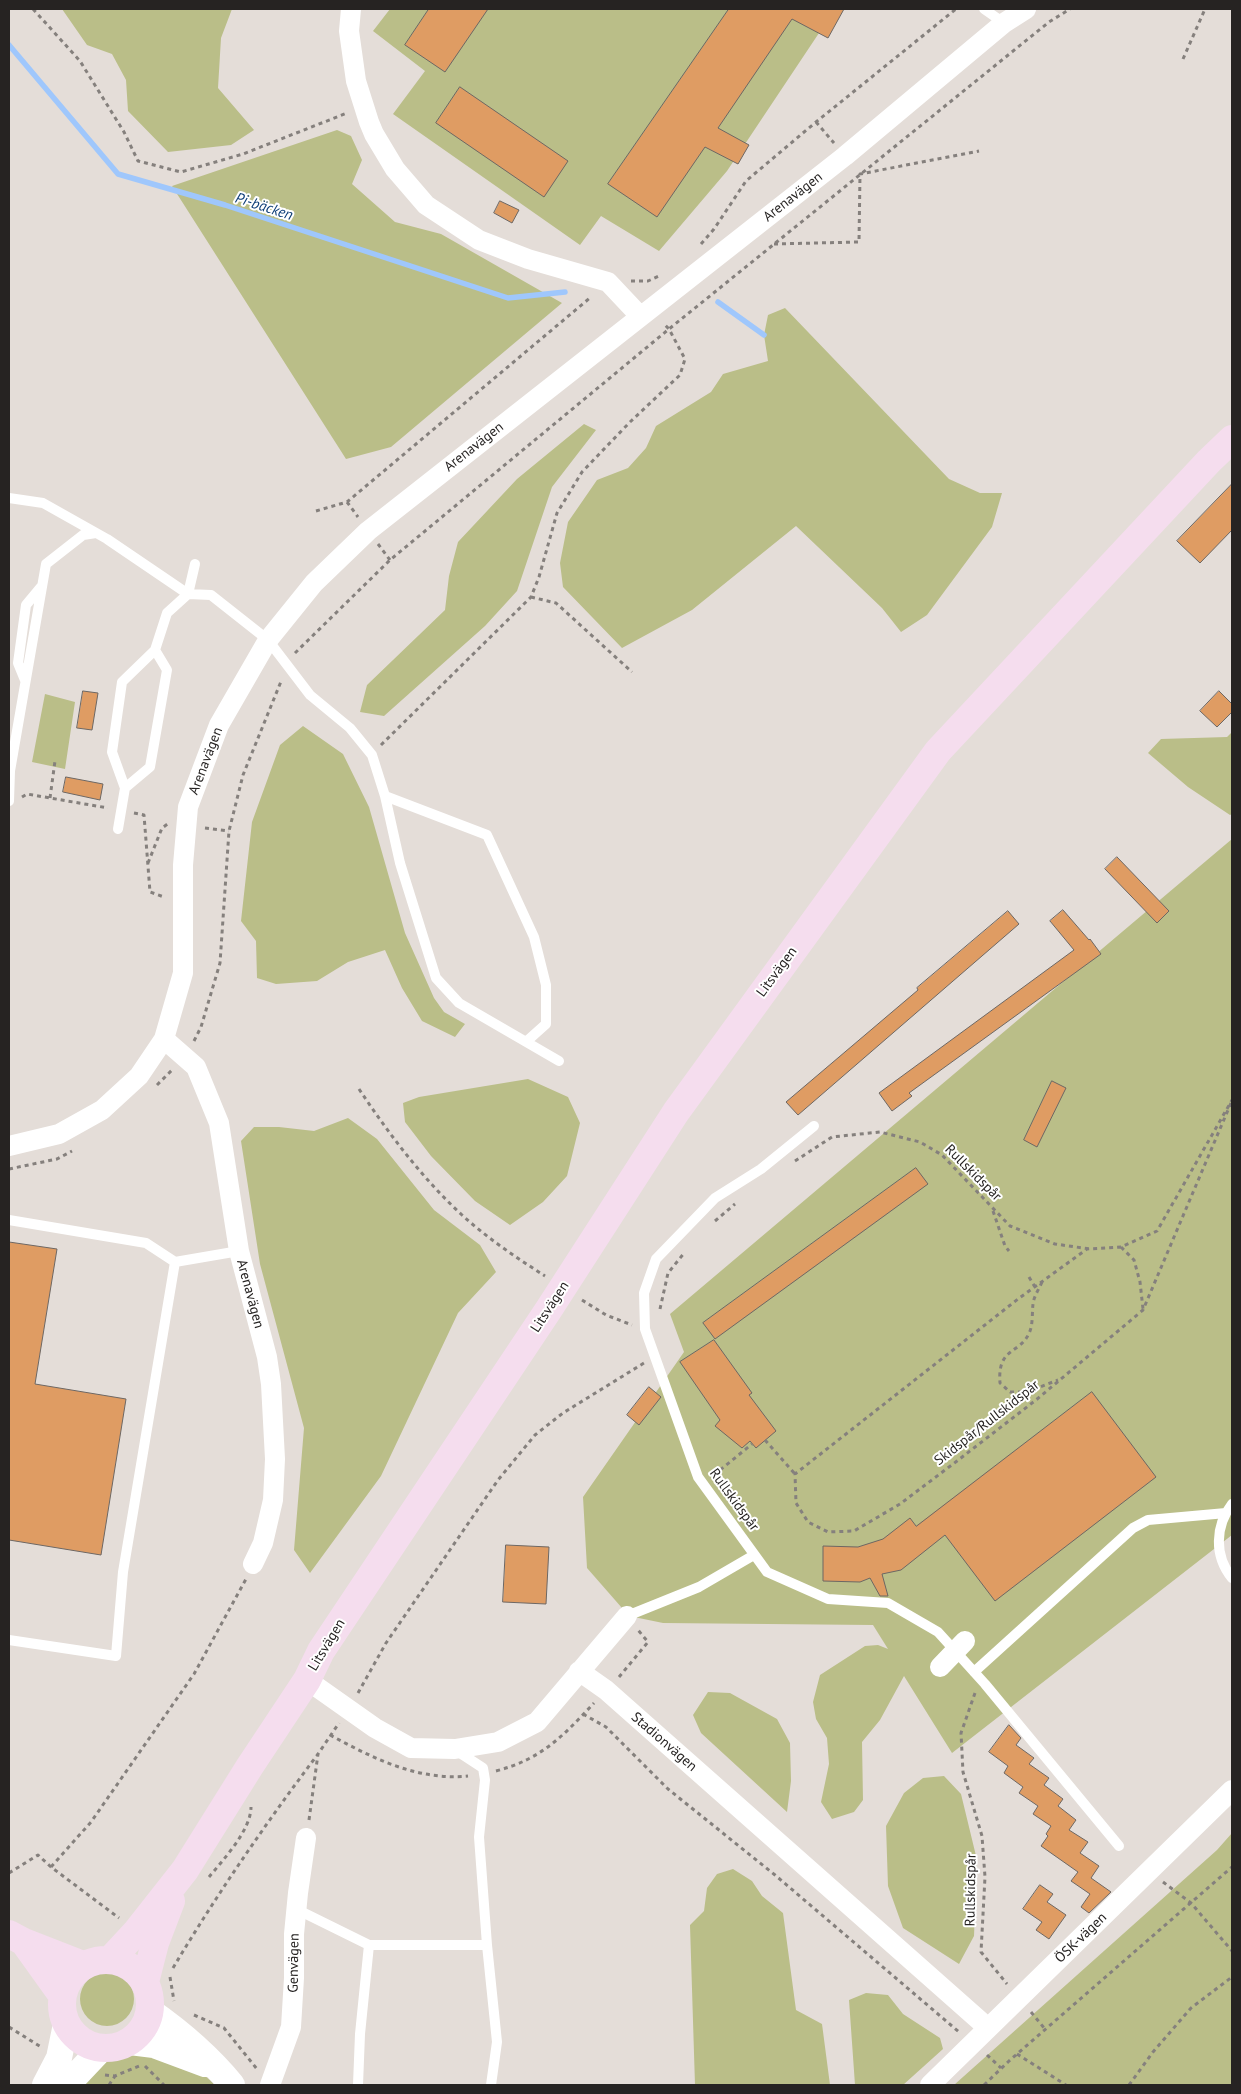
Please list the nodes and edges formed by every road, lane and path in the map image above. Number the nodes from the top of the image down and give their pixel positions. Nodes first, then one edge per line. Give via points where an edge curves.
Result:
1 (33, 9) edge
2 (351, 9) edge
3 (956, 9) edge
4 (984, 9) edge
5 (1026, 9) edge
6 (1070, 9) edge
7 (1205, 9) edge
8 (1004, 23) junction
9 (1183, 59) dead end
10 (369, 122) junction
11 (979, 151) dead end
12 (860, 174) junction
13 (700, 244) dead end
14 (774, 244) junction
15 (664, 274) dead end
16 (608, 282) junction
17 (645, 313) junction
18 (669, 328) junction
19 (1232, 440) edge
20 (9, 498) edge
21 (316, 511) dead end
22 (96, 533) junction
23 (195, 564) dead end
24 (188, 594) junction
25 (531, 597) junction
26 (268, 640) junction
27 (154, 650) junction
28 (288, 666) junction
29 (632, 672) dead end
30 (372, 755) junction
31 (55, 761) dead end
32 (124, 788) junction
33 (385, 796) junction
34 (50, 798) junction
35 (12, 802) edge
36 (121, 810) junction
37 (118, 829) dead end
38 (164, 897) dead end
39 (164, 1039) junction
40 (527, 1041) junction
41 (559, 1061) dead end
42 (359, 1088) dead end
43 (1232, 1102) edge
44 (814, 1126) dead end
45 (9, 1146) edge
46 (792, 1163) dead end
47 (738, 1201) dead end
48 (992, 1208) junction
49 (9, 1220) edge
50 (710, 1225) dead end
51 (690, 1244) dead end
52 (1120, 1247) junction
53 (1090, 1249) junction
54 (239, 1251) junction
55 (1009, 1251) dead end
56 (516, 1257) dead end
57 (175, 1262) junction
58 (1028, 1277) dead end
59 (1043, 1282) junction
60 (1035, 1287) junction
61 (1143, 1310) junction
62 (659, 1312) dead end
63 (655, 1357) junction
64 (1061, 1379) junction
65 (765, 1440) dead end
66 (752, 1444) dead end
67 (795, 1474) junction
68 (713, 1475) dead end
69 (1229, 1509) edge
70 (754, 1555) junction
71 (253, 1564) joint
72 (1232, 1578) edge
73 (627, 1616) joint
74 (9, 1640) edge
75 (965, 1641) dead end
76 (940, 1667) dead end
77 (579, 1672) junction
78 (974, 1672) junction
79 (307, 1680) junction
80 (348, 1711) junction
81 (583, 1714) dead end
82 (455, 1749) junction
83 (318, 1754) junction
84 (1232, 1790) edge
85 (306, 1838) joint
86 (1119, 1846) dead end
87 (51, 1867) dead end
88 (1232, 1867) edge
89 (180, 1876) junction
90 (1143, 1878) junction
91 (1191, 1903) junction
92 (296, 1909) junction
93 (16, 1938) edge
94 (369, 1945) junction
95 (487, 1945) junction
96 (1232, 1952) edge
97 (111, 1958) junction
98 (84, 1965) junction
99 (1232, 1977) edge
100 (157, 1978) junction
101 (62, 1995) junction
102 (1019, 1998) junction
103 (150, 2011) junction
104 (192, 2014) dead end
105 (66, 2024) junction
106 (988, 2028) junction
107 (1045, 2030) junction
108 (972, 2043) junction
109 (101, 2048) junction
110 (136, 2053) junction
111 (1017, 2054) junction
112 (1002, 2068) junction
113 (115, 2076) dead end
114 (225, 2077) edge
115 (270, 2083) edge
116 (45, 2085) edge
117 (67, 2085) edge
118 (109, 2085) edge
119 (164, 2085) edge
120 (358, 2085) edge
121 (491, 2085) edge
122 (930, 2085) edge
123 (984, 2085) edge
124 (1066, 2085) edge
125 (1129, 2085) edge

1 - 10 path via 80,60 138,161 181,172 243,154 347,113
2 - 10 street via 349,32 356,81
3 - 13 path via 746,181
4 - 8 lane
5 - 8 street, Arenavägen
6 - 12 path
7 - 9 path
8 - 17 street, Arenavägen via 844,156
10 - 16 street via 396,169 426,204 479,240 528,259
11 - 12 path
12 - 14 path
12 - 14 path via 859,242
14 - 18 path
15 - 16 path via 648,281
16 - 17 street
16 - 21 path via 347,502
17 - 18 path
17 - 26 street, Arenavägen via 368,531 314,583
18 - 25 path via 685,360 680,375 582,472 557,514
18 - 28 path via 390,560 292,656
19 - 79 main road, Litsvägen via 938,751 676,1112 321,1650
20 - 22 lane via 43,504
22 - 24 lane
22 - 35 lane via 83,535 46,564 10,771
23 - 24 lane
24 - 26 lane via 211,595
24 - 27 lane via 167,614
25 - 29 path via 556,603
25 - 30 path
26 - 28 lane
26 - 39 street, Arenavägen via 219,725 188,807 183,865 183,973
27 - 32 lane via 122,682 112,752
27 - 32 lane via 167,670 150,768
28 - 30 lane via 310,695 350,728
30 - 33 lane
31 - 34 path
32 - 36 lane
33 - 40 lane via 400,863 436,978 459,1003
33 - 40 lane via 487,835 534,937 546,986 546,1024
34 - 35 path via 27,794
34 - 36 path
36 - 37 lane
36 - 38 path via 144,815 150,892
39 - 45 street, Arenavägen via 139,1076 102,1110 59,1134
39 - 54 street, Arenavägen via 196,1067 219,1123
40 - 41 lane
42 - 56 path via 404,1152 462,1216
43 - 52 path, Skidspår/Rullskidspår via 1157,1231
43 - 61 path, Skidspår/Rullskidspår
44 - 63 lane via 761,1169 716,1198 656,1259 644,1293 644,1329
46 - 48 path, Rullskidspår via 832,1137 880,1132 920,1142 942,1155
47 - 50 path
48 - 53 path, Rullskidspår via 1010,1226 1055,1244
48 - 55 path
49 - 57 lane via 146,1242
51 - 62 path via 668,1273
52 - 53 path, Skidspår/Rullskidspår
52 - 61 path via 1134,1260
53 - 59 path
54 - 57 lane
54 - 71 street, Arenavägen via 271,1384 275,1459 272,1500 262,1543
57 - 74 lane via 123,1572 116,1656
58 - 60 path
59 - 60 path
59 - 64 path via 1033,1301 1031,1330 1004,1358 999,1369 1000,1382 1010,1392 1027,1392
60 - 67 path
61 - 64 path, Skidspår/Rullskidspår
63 - 70 lane via 698,1477
63 - 80 path via 562,1413 535,1435 498,1480 386,1643
64 - 67 path, Skidspår/Rullskidspår via 900,1504 854,1531 828,1532 808,1522 796,1503
65 - 67 path
66 - 68 path
69 - 72 lane via 1219,1533 1219,1554
69 - 78 lane via 1148,1520 1133,1528
70 - 73 lane via 699,1587
70 - 78 lane via 767,1572 828,1599 888,1603 938,1632
71 - 87 path via 194,1674 91,1822
73 - 77 street
75 - 76 street
77 - 82 street via 537,1722 498,1742
77 - 106 street, Stadionvägen via 606,1690
78 - 86 lane
78 - 102 path, Rullskidspår via 977,1686 961,1733 963,1772 982,1836 985,1877 981,1952
79 - 80 street
79 - 89 main road, Litsvägen
80 - 82 street via 411,1748
80 - 83 path
81 - 108 path via 606,1727 668,1789 775,1874
82 - 95 lane via 483,1768 485,1780 479,1837
83 - 85 path
83 - 100 path via 272,1814 194,1932
84 - 90 street, ÖSK-vägen
85 - 92 street, Genvägen
88 - 91 path
89 - 97 main road, Litsvägen via 137,1931
89 - 100 main road, Litsvägen via 154,1943
90 - 91 path via 1165,1882
90 - 102 street, ÖSK-vägen
91 - 96 path
91 - 107 path
92 - 94 lane
92 - 115 street, Genvägen via 291,2027
93 - 98 main road
93 - 101 main road
94 - 95 lane
94 - 120 lane
95 - 121 lane via 497,2042
97 - 98 main road
97 - 100 main road
98 - 101 main road via 68,1979
99 - 125 path via 1192,2008
100 - 103 main road via 150,1997
101 - 105 main road via 61,2009
102 - 106 street, ÖSK-vägen
102 - 107 path, Rullskidspår
103 - 110 main road
103 - 114 street
104 - 115 path via 224,2028
105 - 109 main road via 82,2042
105 - 116 street via 59,2058
106 - 108 street, ÖSK-vägen
107 - 111 path
108 - 112 path
108 - 122 street, ÖSK-vägen
109 - 110 main road
109 - 117 street
110 - 114 street via 154,2045
110 - 119 path
111 - 112 path
111 - 124 path
112 - 123 path
113 - 118 path

